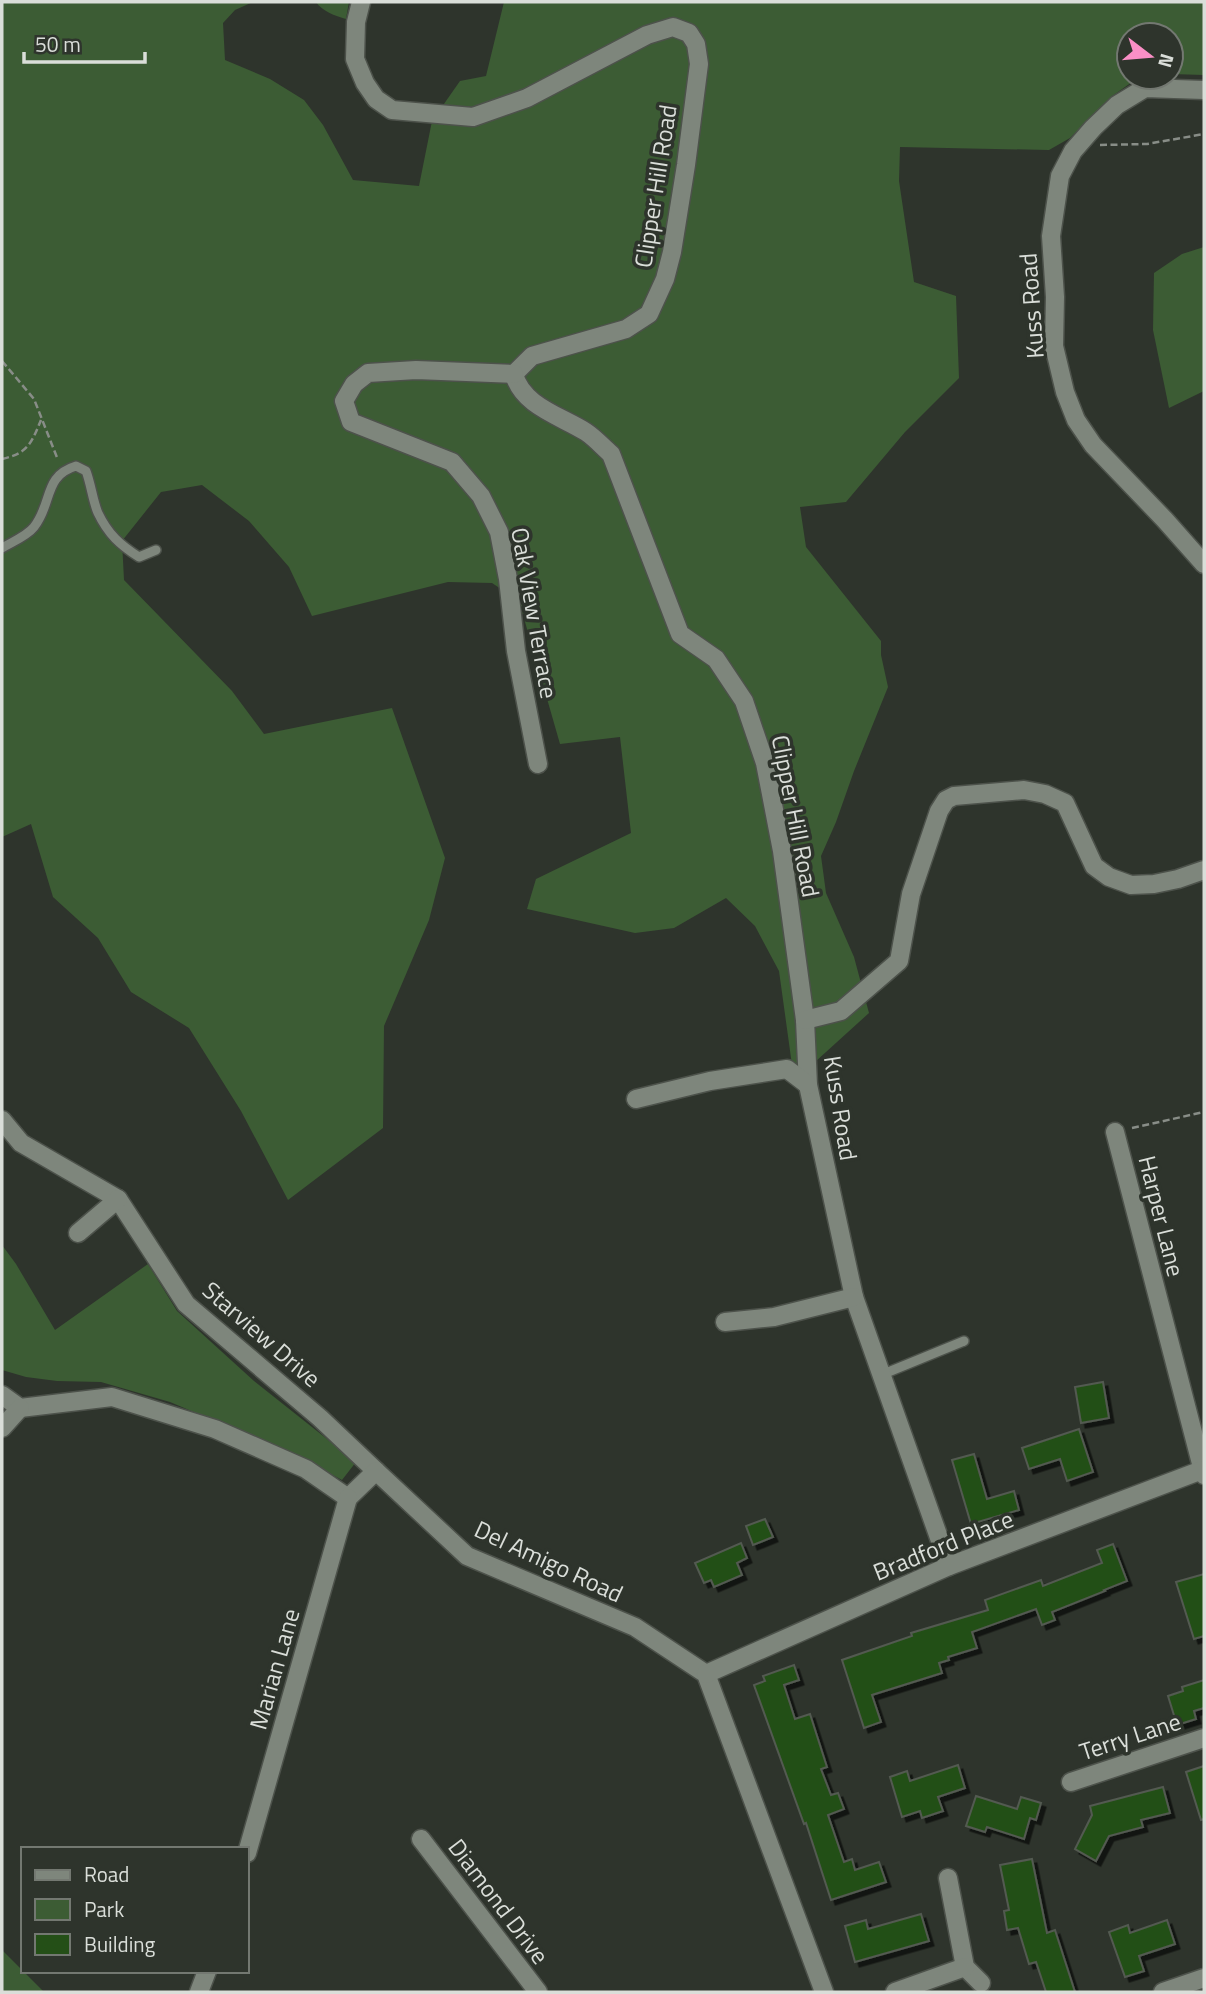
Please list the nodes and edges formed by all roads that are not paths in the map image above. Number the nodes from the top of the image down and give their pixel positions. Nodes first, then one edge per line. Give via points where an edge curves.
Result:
1 (361, 2) edge
2 (1204, 90) edge
3 (514, 374) junction
4 (2, 548) edge
5 (156, 550) dead end
6 (1204, 565) edge
7 (538, 764) dead end
8 (1204, 870) edge
9 (806, 1020) junction
10 (808, 1086) junction
11 (636, 1099) dead end
12 (2, 1120) edge
13 (1115, 1132) road end
14 (118, 1199) junction
15 (78, 1233) dead end
16 (854, 1297) junction
17 (724, 1322) dead end
18 (964, 1341) dead end
19 (881, 1375) junction
20 (2, 1395) edge
21 (20, 1408) junction
22 (2, 1428) edge
23 (1200, 1446) edge
24 (376, 1471) junction
25 (1203, 1473) edge
26 (348, 1498) junction
27 (949, 1566) junction
28 (706, 1674) junction
29 (1204, 1738) edge
30 (1071, 1782) dead end
31 (421, 1839) dead end
32 (248, 1849) edge
33 (947, 1878) dead end
34 (965, 1967) junction
35 (206, 1973) edge
36 (1204, 1979) edge
37 (981, 1983) dead end
38 (199, 1992) edge
39 (538, 1992) edge
40 (824, 1992) edge
41 (895, 1992) edge
42 (1163, 1992) edge

1 - 3 street, Clipper Hill Road via 355,60 376,99 392,110 473,117 527,99 647,35 673,27 689,33 696,44 699,64 672,252 666,279 649,314 626,329 532,356
2 - 6 street, Kuss Road via 1145,88 1117,105 1073,151 1060,176 1051,236 1054,346 1076,420 1093,445
3 - 7 street, Oak View Terrace via 368,373 344,401 351,422 452,462 481,496 499,532
3 - 9 street, Clipper Hill Road via 532,402 588,434 611,454 680,634 716,659 744,701 765,762
4 - 5 lane via 33,529 45,510 51,485 62,470 76,466 86,471 97,512 117,543 139,557
8 - 9 street via 1154,884 1131,885 1094,866 1065,803 1024,790 954,796 939,811 911,894 899,961 841,1011
9 - 10 street, Kuss Road
10 - 11 street via 787,1069
10 - 16 street, Kuss Road
12 - 14 street, Starview Drive via 21,1143
13 - 23 street, Harper Lane
14 - 15 street
14 - 24 street, Starview Drive via 187,1304
16 - 17 street via 774,1317
16 - 19 street, Kuss Road
18 - 19 lane
19 - 27 street, Kuss Road
20 - 21 street
21 - 22 street
21 - 26 street via 111,1397 215,1429 306,1469
23 - 25 street, Harper Lane
24 - 26 street
24 - 28 street, Del Amigo Road via 467,1556 635,1627
25 - 27 street, Bradford Place
26 - 32 street, Marian Lane
27 - 28 street, Bradford Place
28 - 40 street
29 - 30 street, Terry Lane
31 - 39 street, Diamond Drive
33 - 34 street
34 - 37 street
34 - 41 street
35 - 38 street
36 - 42 street

